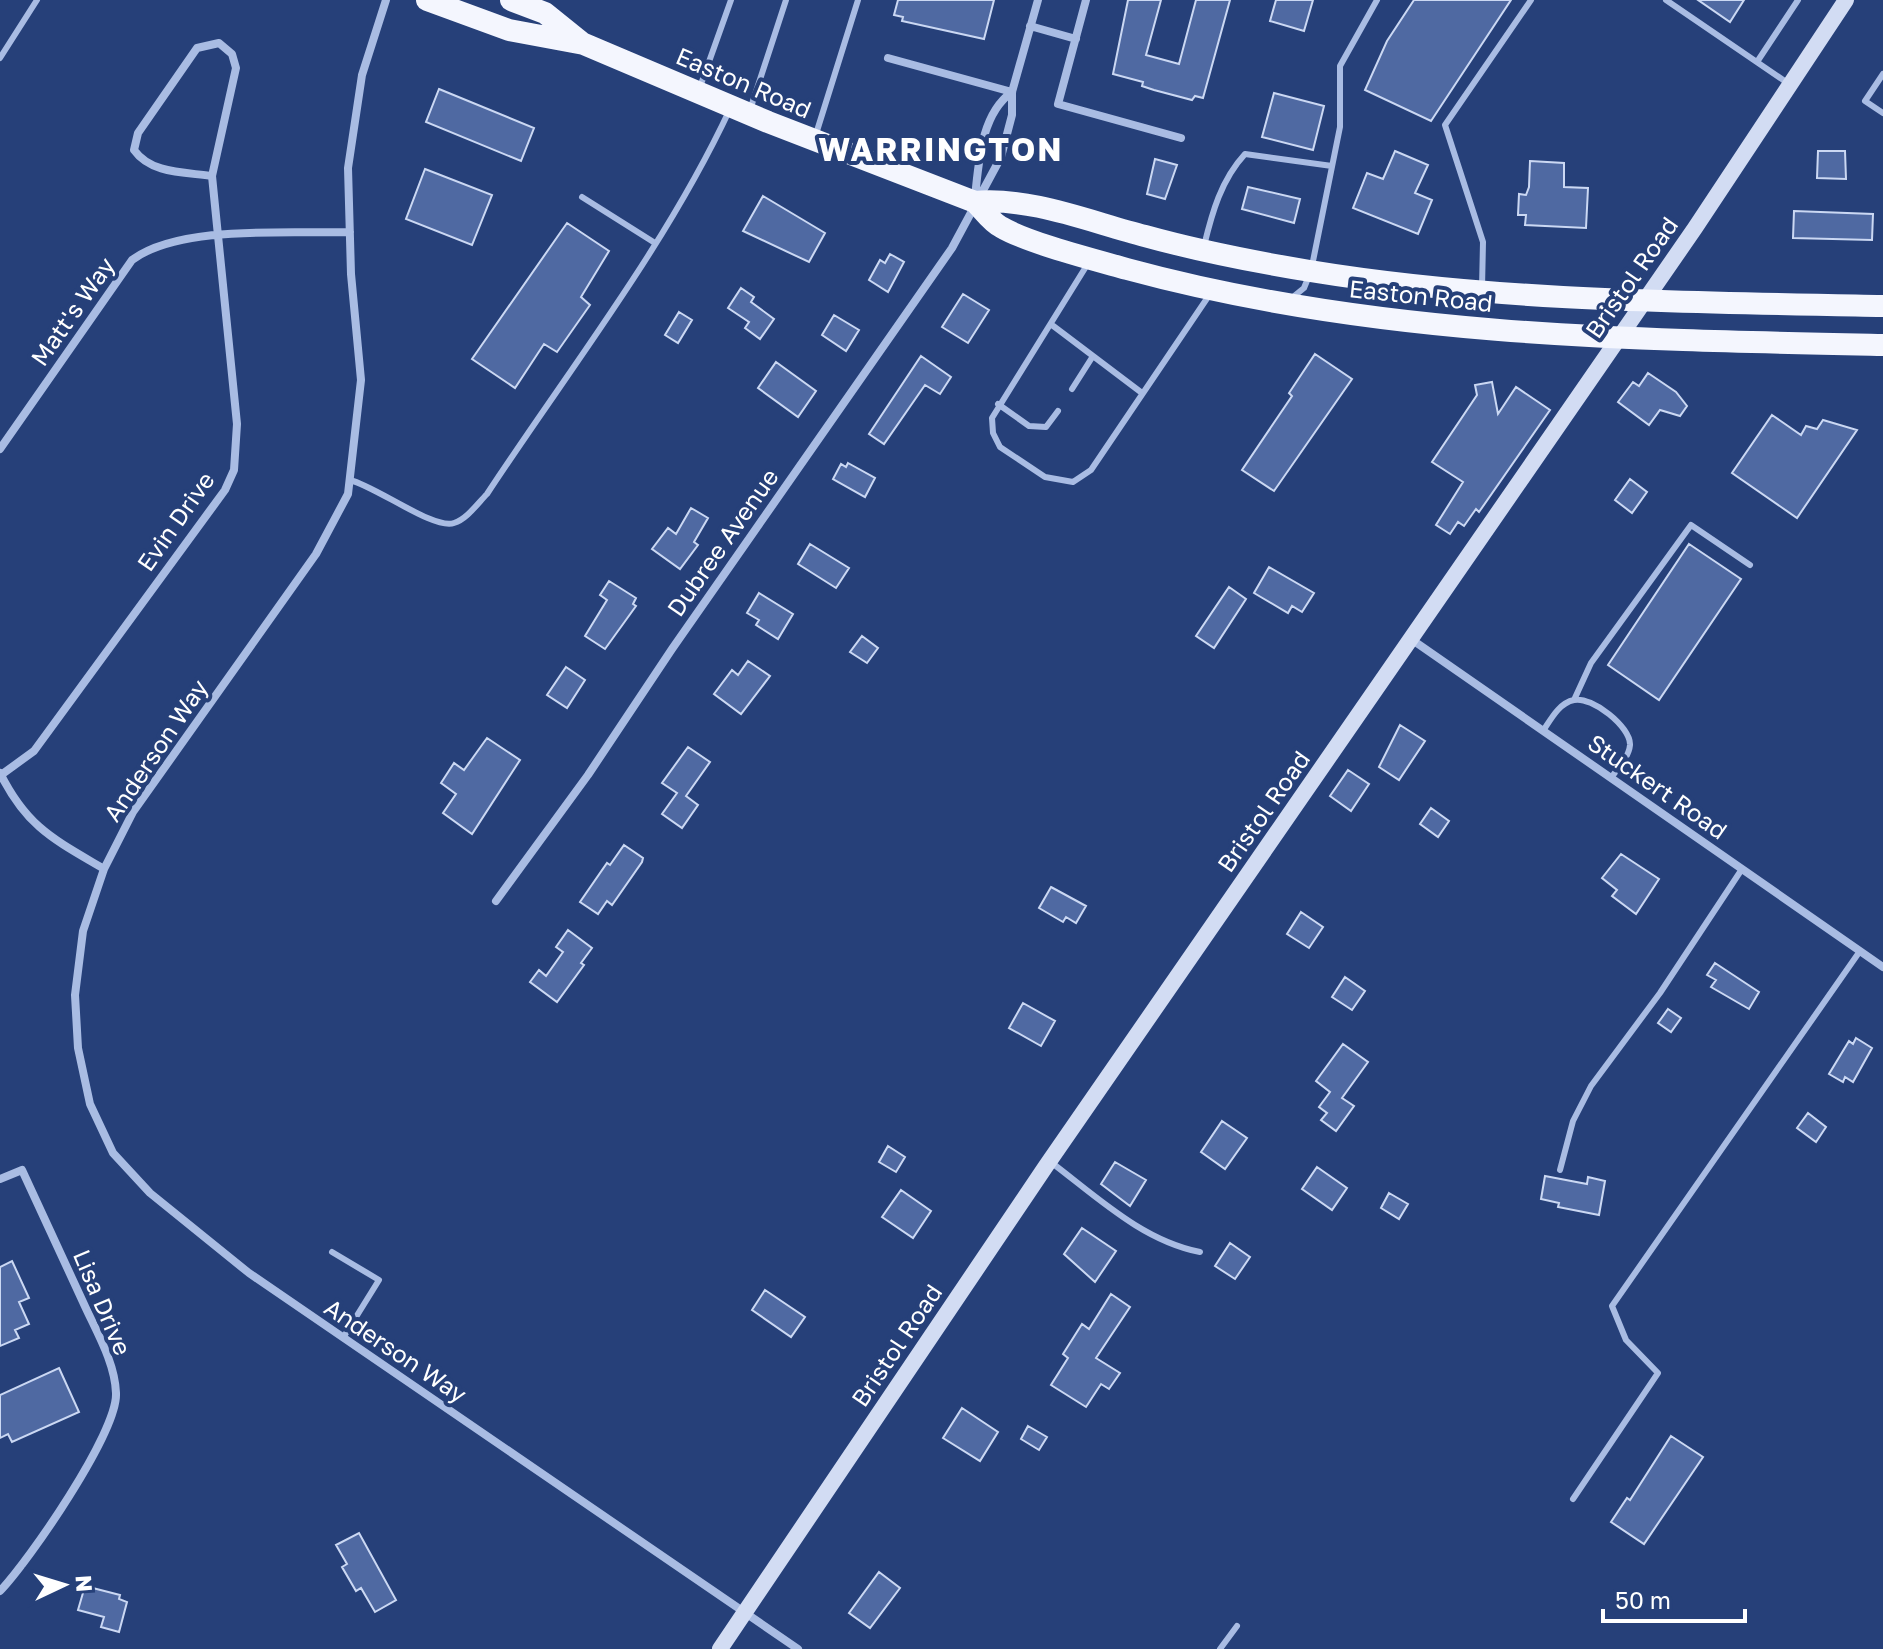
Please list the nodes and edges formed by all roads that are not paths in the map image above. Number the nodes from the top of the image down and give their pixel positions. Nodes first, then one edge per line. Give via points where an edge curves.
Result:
1 (386, 0) edge
2 (427, 0) edge
3 (511, 0) edge
4 (731, 0) edge
5 (786, 0) edge
6 (858, 0) edge
7 (1038, 0) edge
8 (1086, 0) edge
9 (1377, 0) edge
10 (1531, 0) edge
11 (1666, 0) edge
12 (1798, 0) edge
13 (1846, 0) edge
14 (37, 3) edge
15 (1030, 26) junction
16 (1076, 39) junction
17 (584, 44) junction
18 (0, 58) edge
19 (888, 58) dead end
20 (1757, 62) junction
21 (1883, 74) edge
22 (1789, 84) junction
23 (699, 91) junction
24 (1012, 92) junction
25 (740, 110) junction
26 (1883, 113) edge
27 (1181, 138) dead end
28 (814, 139) junction
29 (1332, 166) junction
30 (212, 176) junction
31 (582, 197) dead end
32 (975, 202) junction
33 (350, 232) junction
34 (219, 237) junction
35 (655, 243) junction
36 (1203, 250) junction
37 (1091, 258) junction
38 (1311, 271) junction
39 (1213, 290) junction
40 (1482, 291) junction
41 (1645, 299) junction
42 (1274, 303) junction
43 (1883, 306) edge
44 (1052, 325) junction
45 (1620, 335) junction
46 (1883, 345) edge
47 (1093, 356) junction
48 (1072, 389) dead end
49 (1142, 393) junction
50 (998, 404) junction
51 (1058, 411) dead end
52 (0, 449) edge
53 (350, 480) junction
54 (1750, 565) dead end
55 (1411, 639) junction
56 (1574, 700) junction
57 (1543, 731) junction
58 (0, 774) edge
59 (1611, 778) junction
60 (104, 869) junction
61 (1742, 869) junction
62 (496, 901) dead end
63 (1860, 951) junction
64 (1883, 967) edge
65 (1049, 1161) junction
66 (1560, 1170) dead end
67 (0, 1179) edge
68 (332, 1252) dead end
69 (1200, 1252) dead end
70 (343, 1338) junction
71 (1573, 1499) dead end
72 (0, 1591) edge
73 (745, 1613) junction
74 (1237, 1626) dead end
75 (720, 1649) edge
76 (798, 1649) edge
77 (1220, 1649) edge

1 - 33 street, Anderson Way via 362,75 348,168
2 - 17 highway, Easton Road via 509,30
3 - 17 highway, Easton Road via 545,13
4 - 23 lane
5 - 25 lane via 767,69
6 - 28 lane
7 - 15 street
8 - 16 street
9 - 29 lane via 1340,66 1340,127
10 - 40 lane via 1445,125 1483,242
11 - 20 lane
12 - 20 lane
13 - 22 main road, Bristol Road
14 - 18 lane
15 - 16 street
15 - 24 street
16 - 27 street via 1058,104
17 - 23 highway, Easton Road
19 - 24 street
20 - 22 lane
21 - 26 lane via 1865,101
22 - 41 main road, Bristol Road
23 - 25 highway, Easton Road
24 - 32 street, Dubree Avenue via 1001,157
24 - 32 street via 993,110
25 - 28 highway, Easton Road
25 - 35 lane
28 - 32 highway, Easton Road
29 - 36 lane via 1245,154 1231,170 1212,213
29 - 38 lane
30 - 30 street, Evin Drive via 155,167 143,163 134,150 138,133 197,48 219,43 232,54 236,68
30 - 34 street, Evin Drive
31 - 35 lane
32 - 36 highway, Easton Road via 1008,199
32 - 37 highway, Easton Road via 1000,227
32 - 62 street, Dubree Avenue via 952,248
33 - 34 street, Matt's Way
33 - 53 street, Anderson Way via 361,380
34 - 52 street, Matt's Way via 149,247 132,260
34 - 58 street, Evin Drive via 237,424 234,470 225,490 34,751
35 - 53 lane via 487,494 457,523 430,520 371,485
36 - 38 highway, Easton Road
37 - 39 highway, Easton Road
37 - 44 lane
38 - 40 highway, Easton Road
38 - 42 lane via 1304,288
39 - 42 highway, Easton Road
39 - 49 lane
40 - 41 highway, Easton Road
41 - 43 highway, Easton Road
41 - 45 main road, Bristol Road
42 - 45 highway, Easton Road via 1407,322
44 - 47 lane
44 - 50 lane
45 - 46 highway, Easton Road
45 - 55 main road, Bristol Road
47 - 48 lane
47 - 49 lane
49 - 50 lane via 1091,470 1073,482 1045,477 1000,447 992,427
50 - 51 lane via 1029,426 1046,427
53 - 60 street, Anderson Way via 348,494 316,554 133,812
54 - 56 lane via 1691,525 1591,663
55 - 57 street, Stuckert Road
55 - 65 main road, Bristol Road
56 - 57 lane via 1559,707
56 - 59 lane via 1589,701 1627,731 1626,756
57 - 59 street, Stuckert Road
58 - 60 street via 24,815
59 - 61 street, Stuckert Road
60 - 70 street, Anderson Way via 83,931 75,995 78,1048 90,1104 113,1153 174,1213
61 - 63 street, Stuckert Road
61 - 66 lane via 1591,1086 1573,1121
63 - 64 street, Stuckert Road
63 - 71 lane via 1612,1306 1626,1340 1658,1373
65 - 69 lane via 1125,1218 1174,1247
65 - 73 main road, Bristol Road
67 - 72 street, Lisa Drive via 22,1170 107,1355 116,1392 115,1410 89,1459
68 - 70 lane via 379,1280
70 - 73 street, Anderson Way
73 - 75 main road, Bristol Road
73 - 76 street, Anderson Way
74 - 77 lane

